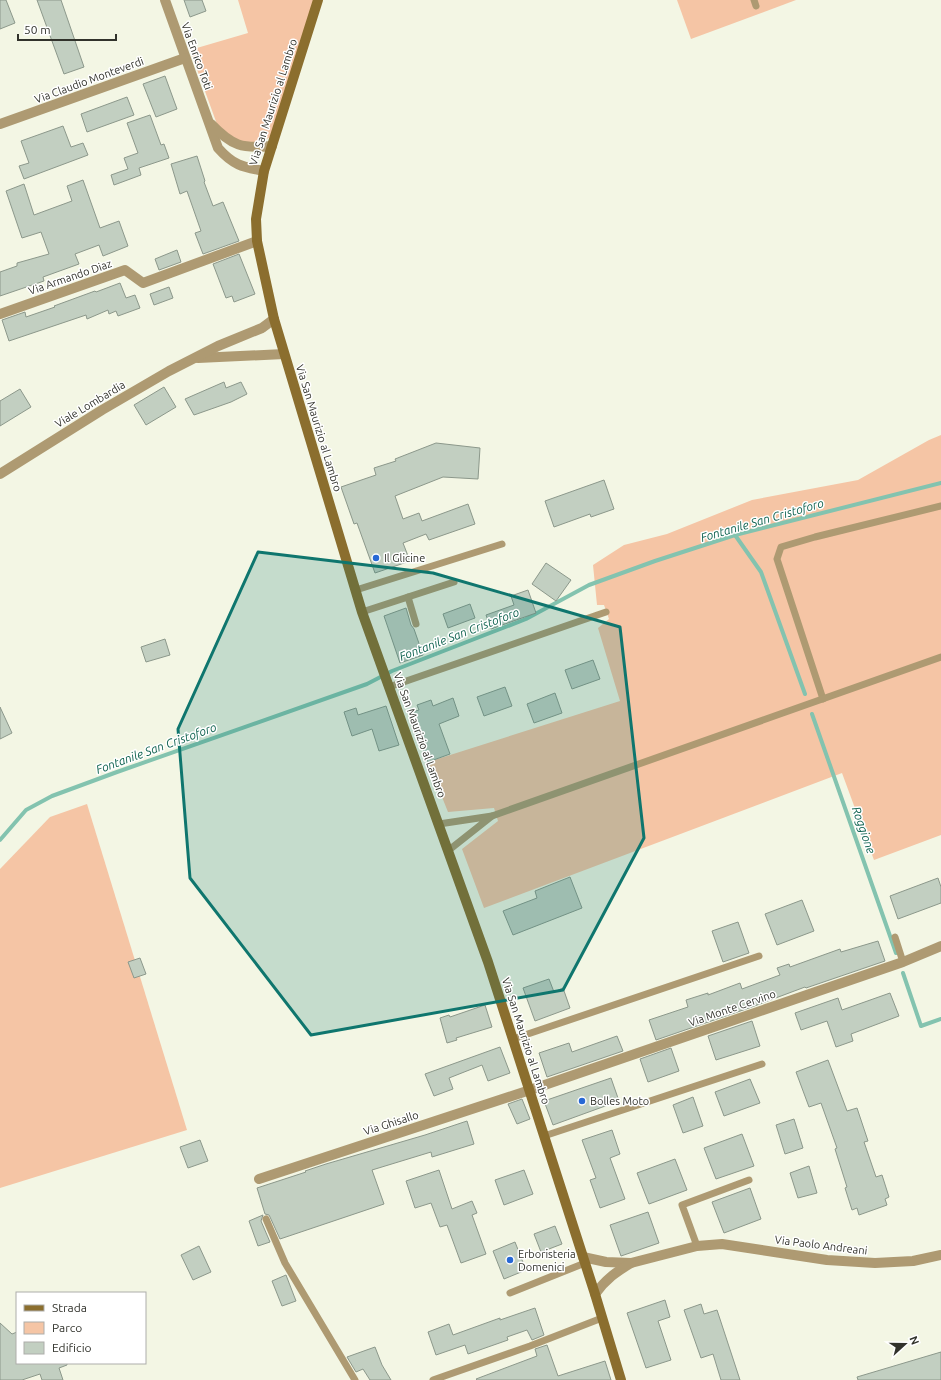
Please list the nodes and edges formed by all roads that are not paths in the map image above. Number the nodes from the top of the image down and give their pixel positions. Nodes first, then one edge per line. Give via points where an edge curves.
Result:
1 (165, 0) edge
2 (318, 0) edge
3 (185, 58) junction
4 (208, 121) junction
5 (0, 124) edge
6 (272, 146) junction
7 (264, 171) junction
8 (258, 241) junction
9 (0, 314) edge
10 (274, 319) junction
11 (284, 354) junction
12 (194, 358) junction
13 (0, 474) edge
14 (941, 506) edge
15 (502, 544) dead end
16 (454, 582) dead end
17 (356, 590) junction
18 (408, 597) junction
19 (362, 612) junction
20 (606, 612) dead end
21 (416, 624) dead end
22 (941, 656) edge
23 (388, 684) junction
24 (823, 699) junction
25 (492, 816) junction
26 (439, 824) junction
27 (449, 850) junction
28 (895, 937) dead end
29 (941, 946) edge
30 (759, 956) dead end
31 (903, 962) junction
32 (513, 1039) junction
33 (762, 1064) dead end
34 (530, 1090) junction
35 (544, 1136) junction
36 (259, 1178) dead end
37 (749, 1180) dead end
38 (266, 1219) dead end
39 (697, 1246) junction
40 (941, 1256) edge
41 (584, 1260) junction
42 (631, 1262) junction
43 (510, 1293) dead end
44 (595, 1294) junction
45 (602, 1318) junction
46 (355, 1380) edge
47 (433, 1380) edge
48 (621, 1380) edge

1 - 3 street, Via Enrico Toti
2 - 6 main road, Via San Maurizio al Lambro
3 - 4 street, Via Enrico Toti
3 - 5 street, Via Claudio Monteverdi
4 - 6 street, Via Enrico Toti via 223,137 241,146
4 - 7 street, Via Enrico Toti via 218,148 228,160 246,168
6 - 7 main road, Via San Maurizio al Lambro
7 - 8 main road, Via San Maurizio al Lambro via 256,218
8 - 9 street, Via Armando Diaz via 143,283 125,270
8 - 10 main road, Via San Maurizio al Lambro
10 - 11 main road, Via San Maurizio al Lambro
10 - 12 street, Viale Lombardia via 262,328
11 - 12 street, Viale Lombardia
11 - 17 main road, Via San Maurizio al Lambro
12 - 13 street, Viale Lombardia via 102,410
14 - 24 lane via 781,547 777,559
15 - 17 lane
16 - 18 lane
17 - 19 main road, Via San Maurizio al Lambro
18 - 19 lane
18 - 21 lane
19 - 23 main road, Via San Maurizio al Lambro
20 - 23 lane
22 - 24 lane
23 - 26 main road, Via San Maurizio al Lambro
24 - 25 lane
25 - 26 lane
25 - 27 lane
26 - 27 main road, Via San Maurizio al Lambro
27 - 32 main road, Via San Maurizio al Lambro
28 - 31 lane
29 - 31 street, Via Monte Cervino
30 - 32 lane
31 - 34 street, Via Monte Cervino
32 - 34 main road, Via San Maurizio al Lambro
33 - 35 lane
34 - 35 main road, Via San Maurizio al Lambro
34 - 36 street, Via Ghisallo
35 - 41 main road, Via San Maurizio al Lambro
37 - 39 lane via 682,1205
38 - 46 lane via 285,1263
39 - 40 street, Via Paolo Andreani via 722,1244 827,1260 875,1263 913,1261
39 - 42 street, Via Paolo Andreani
41 - 42 street, Via Paolo Andreani
41 - 43 lane
41 - 44 main road, Via San Maurizio al Lambro
42 - 44 street, Via Paolo Andreani via 603,1283
44 - 45 main road, Via San Maurizio al Lambro
45 - 47 lane
45 - 48 main road, Via San Maurizio al Lambro

